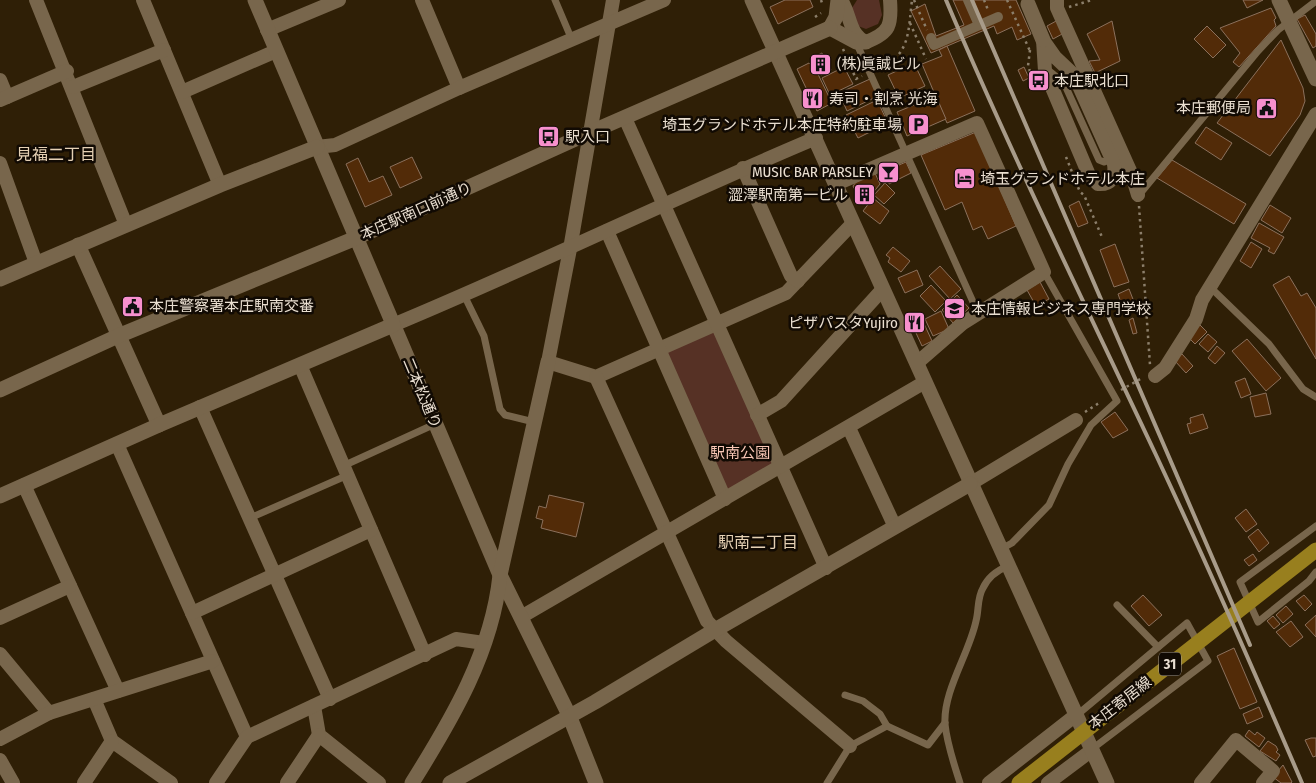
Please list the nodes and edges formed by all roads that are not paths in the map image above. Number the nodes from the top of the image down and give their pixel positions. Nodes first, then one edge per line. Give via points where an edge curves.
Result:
1 (36, 0) edge
2 (144, 0) edge
3 (255, 0) edge
4 (339, 0) edge
5 (422, 0) edge
6 (555, 0) edge
7 (613, 0) edge
8 (664, 0) edge
9 (752, 0) edge
10 (840, 0) edge
11 (849, 0) edge
12 (968, 0) edge
13 (1279, 0) edge
14 (890, 1) edge
15 (1028, 1) edge
16 (1316, 1) edge
17 (1057, 4) edge
18 (846, 15) junction
19 (1003, 15) road end
20 (1289, 21) junction
21 (610, 25) junction
22 (979, 26) junction
23 (830, 28) junction
24 (267, 30) junction
25 (931, 38) dead end
26 (1043, 40) junction
27 (573, 41) junction
28 (861, 42) junction
29 (164, 50) junction
30 (276, 51) junction
31 (776, 52) junction
32 (1044, 67) junction
33 (66, 71) junction
34 (1316, 79) edge
35 (0, 80) edge
36 (73, 87) junction
37 (459, 88) junction
38 (182, 92) junction
39 (4, 99) edge
40 (1316, 114) edge
41 (625, 118) junction
42 (591, 132) junction
43 (816, 138) junction
44 (317, 147) junction
45 (906, 152) junction
46 (1110, 154) junction
47 (0, 166) edge
48 (744, 168) junction
49 (220, 184) junction
50 (836, 184) junction
51 (1138, 195) joint
52 (664, 204) junction
53 (853, 223) junction
54 (126, 225) junction
55 (607, 232) junction
56 (356, 238) junction
57 (78, 245) junction
58 (570, 249) junction
59 (36, 263) junction
60 (1044, 272) junction
61 (0, 279) edge
62 (798, 281) junction
63 (1210, 287) junction
64 (882, 290) junction
65 (464, 295) junction
66 (978, 313) junction
67 (716, 324) junction
68 (393, 325) junction
69 (118, 336) junction
70 (659, 349) junction
71 (548, 362) junction
72 (917, 364) junction
73 (300, 365) junction
74 (1150, 376) road end
75 (596, 377) junction
76 (925, 382) junction
77 (0, 390) edge
78 (1316, 396) edge
79 (200, 407) junction
80 (757, 415) junction
81 (1076, 420) dead end
82 (534, 422) junction
83 (436, 424) junction
84 (159, 425) junction
85 (849, 428) junction
86 (117, 444) junction
87 (780, 466) junction
88 (346, 471) junction
89 (970, 484) junction
90 (24, 486) junction
91 (0, 496) edge
92 (725, 499) junction
93 (250, 518) junction
94 (1316, 526) edge
95 (895, 527) junction
96 (371, 530) junction
97 (667, 533) junction
98 (1000, 549) junction
99 (1316, 550) edge
100 (1008, 566) junction
101 (826, 568) junction
102 (1316, 572) edge
103 (275, 575) junction
104 (500, 576) junction
105 (70, 586) junction
106 (1117, 605) dead end
107 (192, 614) junction
108 (521, 617) junction
109 (0, 618) edge
110 (715, 630) junction
111 (484, 643) junction
112 (1158, 647) junction
113 (0, 654) edge
114 (425, 655) junction
115 (213, 661) junction
116 (118, 691) junction
117 (845, 695) dead end
118 (94, 699) junction
119 (330, 699) junction
120 (314, 706) junction
121 (49, 713) junction
122 (569, 715) junction
123 (1076, 715) junction
124 (945, 723) junction
125 (887, 726) junction
126 (319, 735) junction
127 (247, 737) junction
128 (0, 739) edge
129 (112, 741) junction
130 (850, 746) junction
131 (1092, 750) junction
132 (0, 760) edge
133 (1022, 781) edge
134 (13, 783) edge
135 (84, 783) edge
136 (171, 783) edge
137 (216, 783) edge
138 (287, 783) edge
139 (379, 783) edge
140 (412, 783) edge
141 (450, 783) edge
142 (596, 783) edge
143 (827, 783) edge
144 (960, 783) edge
145 (990, 783) edge
146 (1048, 783) edge
147 (1107, 783) edge
148 (1200, 783) edge
149 (1263, 783) edge

1 - 33 street
2 - 29 street
3 - 24 street, 二本松通り
4 - 24 street
5 - 37 street
6 - 27 lane
7 - 21 street
8 - 21 street
9 - 31 street
10 - 18 street
10 - 23 street
11 - 18 lane
12 - 22 street
13 - 20 street
14 - 28 street via 888,29 881,36
15 - 26 street
16 - 20 lane
17 - 51 street
18 - 28 street
19 - 22 street
20 - 34 street
20 - 51 lane via 1258,51
21 - 27 street
21 - 42 street
22 - 25 street via 934,45
23 - 28 street
23 - 31 street, 本庄駅南口前通り
24 - 30 street, 二本松通り
26 - 32 street
26 - 46 street via 1054,57 1074,75
27 - 37 street
28 - 45 lane
29 - 36 street
29 - 38 street
30 - 38 street
30 - 44 street, 二本松通り
31 - 41 street, 本庄駅南口前通り
31 - 43 street
32 - 46 lane via 1064,83 1099,160 1108,160
32 - 46 street via 1089,175 1098,184 1114,177
33 - 36 street
33 - 39 street
35 - 39 street
36 - 54 street
37 - 44 street via 335,145
38 - 49 street
40 - 63 street
41 - 42 street, 本庄駅南口前通り
41 - 52 street
42 - 56 street, 本庄駅南口前通り
42 - 58 street
43 - 48 street
43 - 50 street
44 - 49 street
44 - 56 street, 二本松通り
45 - 50 street
45 - 60 street via 976,123
45 - 66 lane
47 - 59 street
48 - 52 street
48 - 62 street via 791,276
49 - 54 street
50 - 53 street
52 - 55 street
52 - 67 street
53 - 62 street
53 - 64 street
54 - 57 street
55 - 58 street
55 - 70 street
56 - 68 street, 二本松通り
56 - 69 street, 本庄駅南口前通り
57 - 59 street
57 - 69 street
58 - 65 street
58 - 71 street
59 - 61 street
60 - 66 street
60 - 98 lane via 1117,401 1091,425 1049,505 1012,543
62 - 67 street via 786,293
63 - 74 street via 1196,319 1165,368
63 - 78 lane via 1269,344 1303,389
64 - 72 street
64 - 80 street via 781,401
65 - 68 street
65 - 82 lane via 484,336 500,409 505,415
66 - 72 street
67 - 70 street
67 - 80 street
68 - 73 street
68 - 83 street, 二本松通り
69 - 77 street, 本庄駅南口前通り
69 - 84 street
70 - 75 street
70 - 92 street
71 - 75 street
71 - 82 street
72 - 76 street
73 - 79 street
73 - 88 street
75 - 97 street
76 - 85 street
76 - 89 street
79 - 84 street
79 - 93 street
80 - 87 street
81 - 89 street
82 - 104 street
83 - 88 lane
83 - 104 street, 二本松通り
84 - 86 street
85 - 87 street
85 - 95 street
86 - 90 street
86 - 107 street
87 - 92 street
87 - 101 street
88 - 93 lane
88 - 96 street
89 - 95 street
89 - 98 street
90 - 91 street
90 - 105 street
92 - 97 street
93 - 103 street
94 - 102 lane via 1240,582 1258,622
95 - 101 street
96 - 103 street
96 - 114 street
97 - 108 street
97 - 110 street via 707,621
98 - 100 street
99 - 133 main road, 本庄寄居線 / 31
100 - 123 street
100 - 124 lane via 988,580 980,593 976,623 947,704
101 - 110 street
103 - 107 street
103 - 119 street
104 - 108 street, 二本松通り
104 - 111 street
105 - 109 street
105 - 116 street
106 - 112 lane
107 - 115 street
108 - 122 street, 二本松通り
110 - 122 street
110 - 130 street
111 - 114 street via 456,639
111 - 140 street via 466,691
112 - 123 lane
112 - 131 lane via 1187,623 1208,661
113 - 121 street
114 - 119 street
115 - 116 street
115 - 127 street
116 - 118 street
117 - 125 lane via 863,701 880,714
118 - 121 street
118 - 129 street
119 - 120 street
120 - 126 street
120 - 127 street
121 - 128 street
122 - 141 street
122 - 142 street, 二本松通り
123 - 131 street
123 - 145 street
124 - 125 lane via 928,745
124 - 144 lane
125 - 130 lane
126 - 138 street
126 - 139 street
127 - 137 street
129 - 135 street
129 - 136 street
130 - 143 lane
131 - 146 street
131 - 147 street
132 - 134 street
148 - 149 street via 1236,740 1272,771

